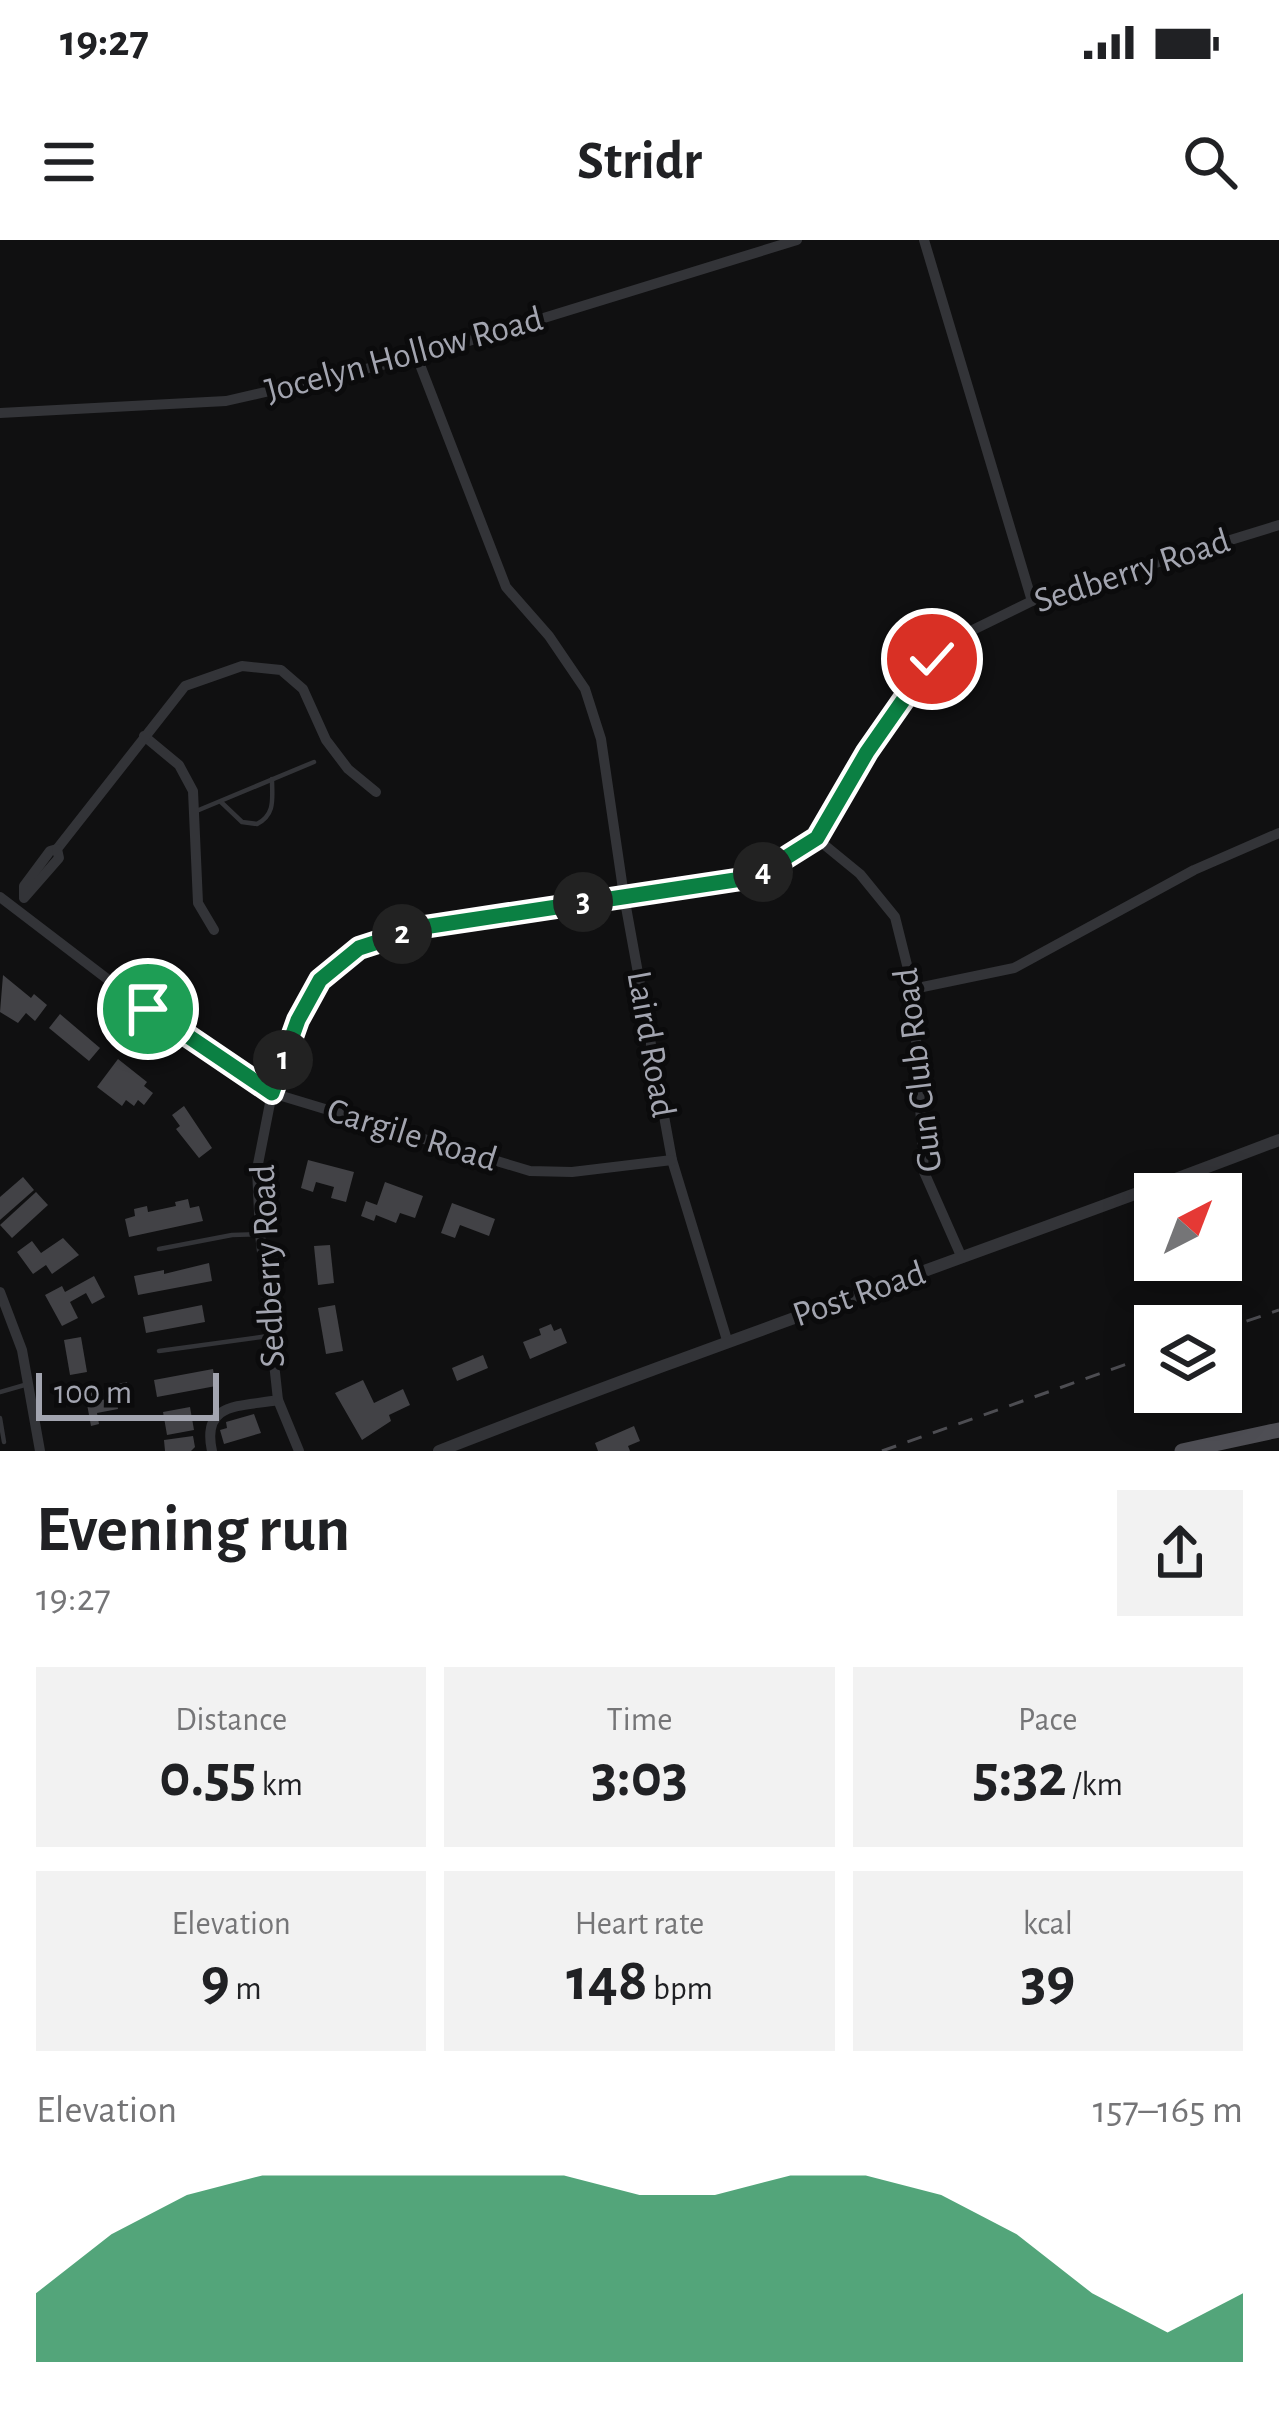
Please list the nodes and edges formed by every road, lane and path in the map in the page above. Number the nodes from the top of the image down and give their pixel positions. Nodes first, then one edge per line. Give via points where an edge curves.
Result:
1 (797, 240) edge
2 (924, 240) edge
3 (417, 357) junction
4 (0, 413) edge
5 (1279, 525) edge
6 (1032, 601) junction
7 (144, 736) junction
8 (314, 762) dead end
9 (272, 779) junction
10 (376, 792) dead end
11 (220, 801) junction
12 (194, 812) junction
13 (1279, 833) edge
14 (817, 838) junction
15 (624, 896) junction
16 (0, 897) edge
17 (15, 909) junction
18 (214, 929) dead end
19 (913, 988) junction
20 (272, 1093) junction
21 (1279, 1140) edge
22 (672, 1160) junction
23 (260, 1234) junction
24 (159, 1249) dead end
25 (962, 1258) junction
26 (0, 1292) edge
27 (268, 1336) junction
28 (727, 1340) junction
29 (159, 1351) dead end
30 (28, 1384) junction
31 (0, 1392) edge
32 (278, 1400) junction
33 (0, 1418) edge
34 (1279, 1430) edge
35 (4, 1442) dead end
36 (1192, 1450) edge
37 (40, 1451) edge
38 (212, 1451) edge
39 (299, 1451) edge
40 (439, 1451) edge

1 - 3 street, Jocelyn Hollow Road
2 - 6 street
3 - 4 street, Jocelyn Hollow Road via 226,401
3 - 15 street, Laird Road via 506,587 585,689 601,739
5 - 6 street, Sedberry Road
6 - 14 street, Sedberry Road via 940,646
7 - 10 street via 185,686 242,666 281,670 303,689 348,769
7 - 12 street via 179,765
7 - 17 street
8 - 9 lane
9 - 11 lane
9 - 11 lane via 272,806 257,824 242,822
11 - 12 lane
12 - 18 street via 199,902
13 - 19 street via 1014,968
14 - 15 street, Sedberry Road via 755,877
14 - 19 street, Gun Club Road via 895,917
15 - 20 street, Sedberry Road via 424,927 359,948 320,980
15 - 22 street, Laird Road
16 - 17 street, Cargile Road
17 - 20 street, Cargile Road
19 - 25 street, Gun Club Road via 924,1172
20 - 22 street, Cargile Road via 530,1171
20 - 23 street, Sedberry Road via 257,1169
21 - 25 street, Post Road
22 - 28 street, Laird Road
23 - 24 lane
23 - 27 street, Sedberry Road
25 - 28 street, Post Road
26 - 30 street
27 - 29 lane
27 - 32 street, Sedberry Road
28 - 40 street, Post Road
30 - 31 lane
30 - 37 street
32 - 38 street via 216,1415
32 - 39 street, Sedberry Road
33 - 35 lane
34 - 36 main road

